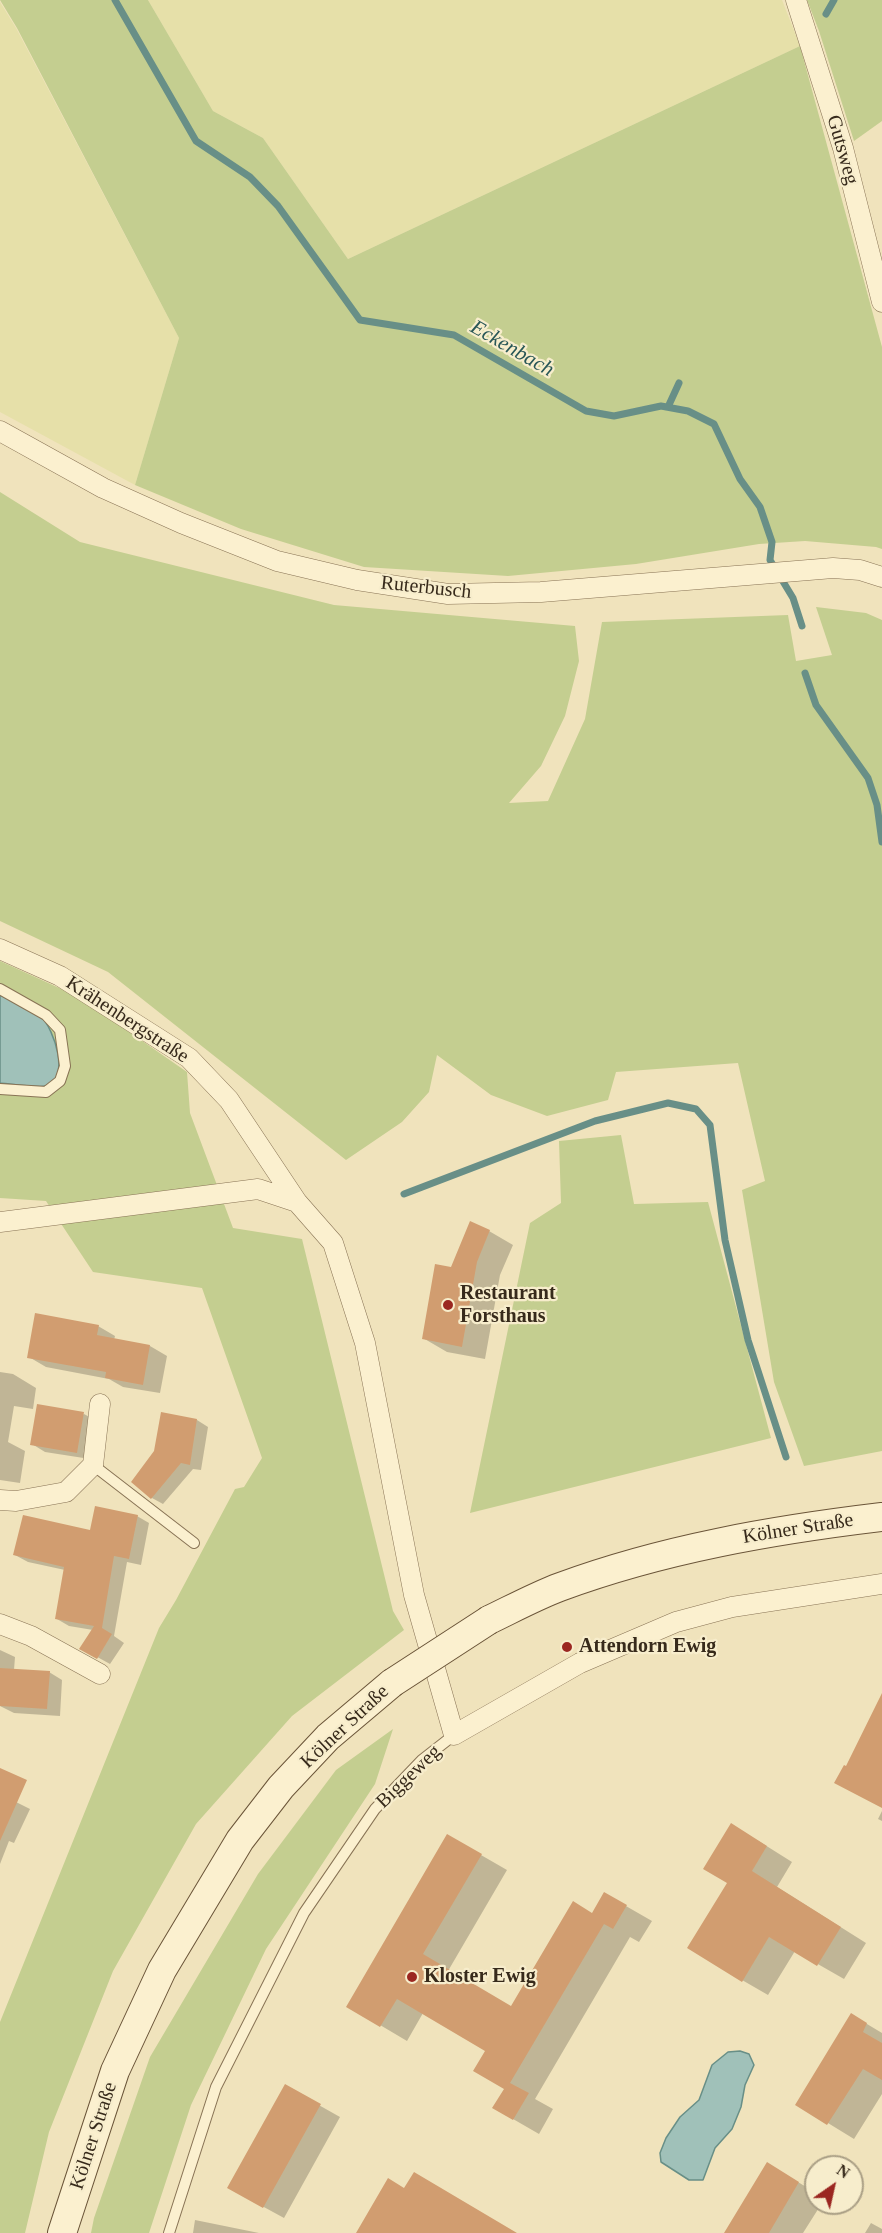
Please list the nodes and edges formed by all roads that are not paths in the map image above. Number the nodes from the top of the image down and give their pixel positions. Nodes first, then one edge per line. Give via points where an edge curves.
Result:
1 (796, 0) edge
2 (882, 302) edge
3 (0, 431) edge
4 (882, 577) edge
5 (0, 949) edge
6 (0, 989) edge
7 (0, 1089) edge
8 (297, 1202) junction
9 (0, 1222) edge
10 (100, 1404) dead end
11 (93, 1464) junction
12 (0, 1500) edge
13 (882, 1516) edge
14 (194, 1543) dead end
15 (882, 1584) edge
16 (0, 1624) edge
17 (100, 1674) dead end
18 (454, 1735) junction
19 (62, 2233) edge
20 (169, 2233) edge

1 - 2 street, Gutsweg via 843,148
3 - 4 street, Ruterbusch via 104,488 181,523 277,561 357,580 448,594 552,591 795,569 842,568
5 - 8 street, Krähenbergstraße via 60,976 189,1058 229,1100
6 - 7 lane via 46,1015 60,1030 65,1066 60,1081 46,1092
8 - 9 street via 258,1189
8 - 18 street, Krähenbergstraße via 333,1243 365,1343 414,1594
10 - 11 street
11 - 12 street via 66,1492
11 - 14 lane
13 - 19 main road, Kölner Straße, bridge via 793,1527 699,1547 558,1588 489,1620 392,1683 328,1737 281,1787 240,1840 162,1970 115,2071
15 - 18 street, Biggeweg via 732,1607 676,1622 580,1663
16 - 17 street via 31,1636
18 - 20 lane, Biggeweg via 422,1760 375,1809 304,1913 216,2087

